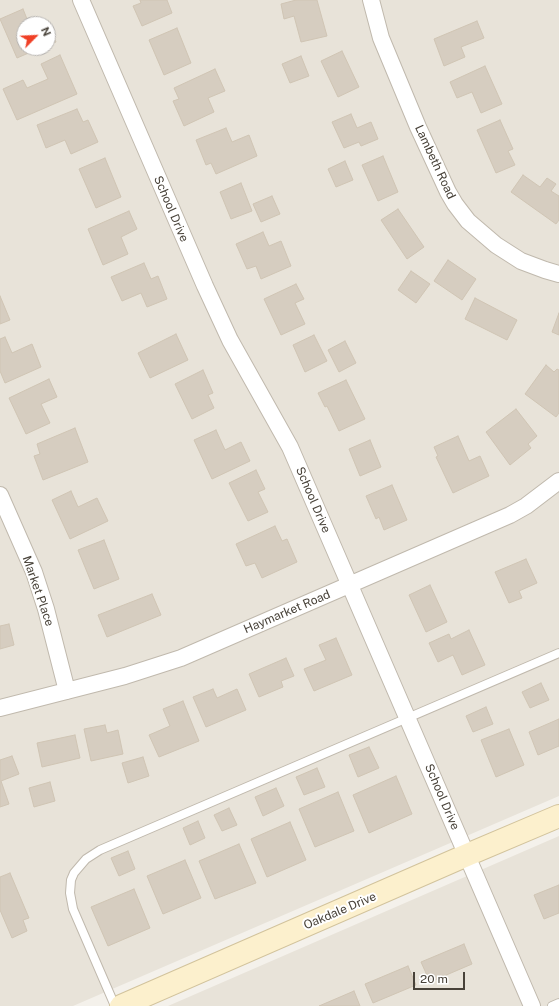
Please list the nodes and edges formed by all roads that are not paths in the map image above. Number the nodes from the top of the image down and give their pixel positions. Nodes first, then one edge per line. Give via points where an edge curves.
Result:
1 (81, 0) edge
2 (371, 0) edge
3 (559, 274) edge
4 (559, 480) edge
5 (0, 495) edge
6 (350, 585) junction
7 (559, 653) edge
8 (67, 691) junction
9 (0, 708) edge
10 (407, 717) junction
11 (559, 816) edge
12 (467, 855) junction
13 (559, 1003) edge
14 (115, 1006) edge
15 (121, 1006) edge
16 (532, 1006) edge
17 (552, 1006) edge

1 - 6 street, School Drive via 205,286 230,340 290,447
2 - 3 street, Lambeth Road via 381,38 418,127 455,204 468,221 496,245 521,260
4 - 6 street, Haymarket Road via 532,502 510,515
5 - 8 street, Market Place via 34,572
6 - 8 street, Haymarket Road via 181,658
6 - 10 street, School Drive
7 - 10 lane
8 - 9 street, Haymarket Road
10 - 12 street, School Drive
10 - 14 lane via 100,850 82,863 71,880 70,893 74,909
11 - 12 street, Oakdale Drive
12 - 15 street, Oakdale Drive
12 - 16 street, School Drive
13 - 17 lane

